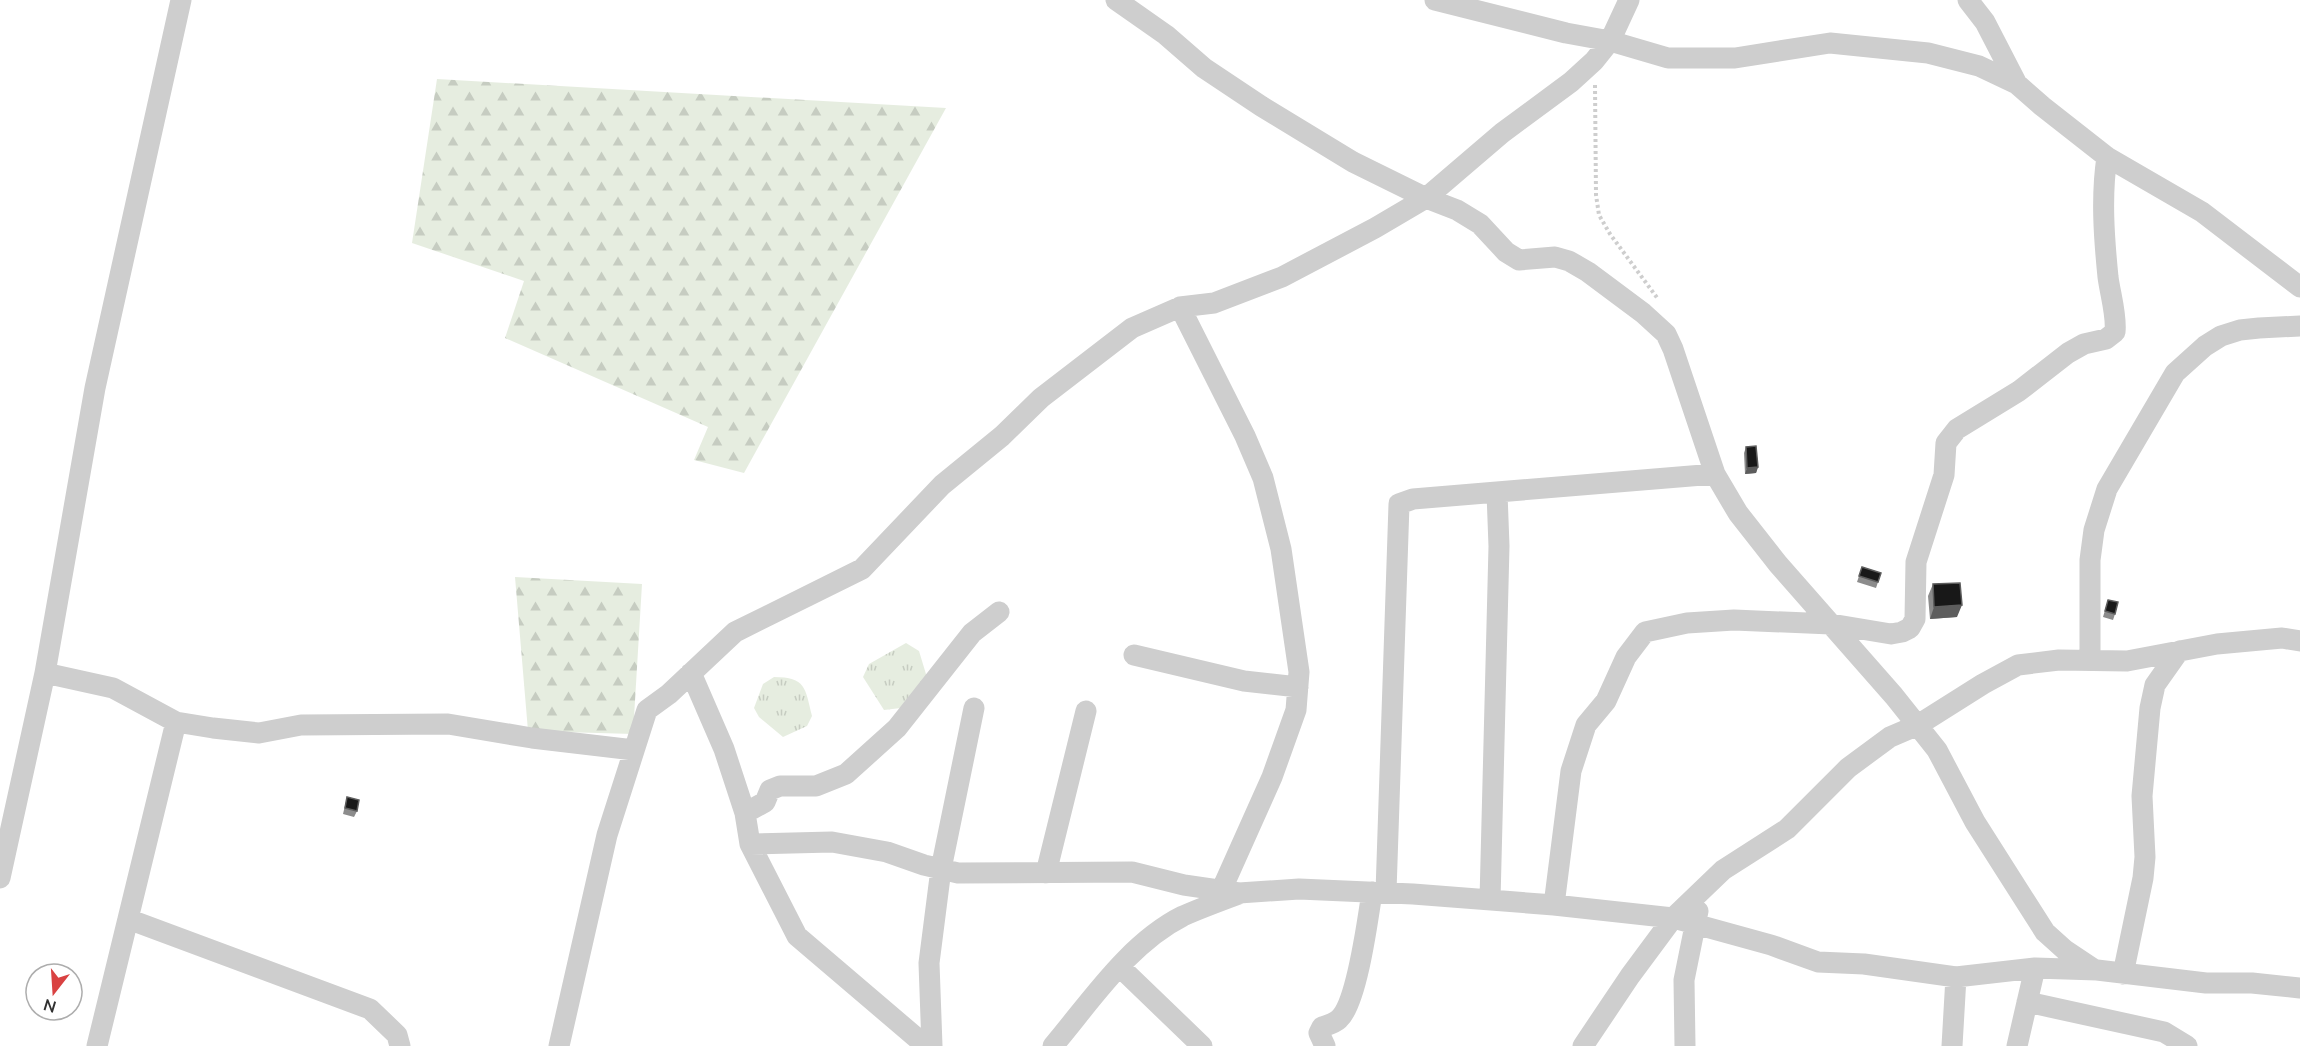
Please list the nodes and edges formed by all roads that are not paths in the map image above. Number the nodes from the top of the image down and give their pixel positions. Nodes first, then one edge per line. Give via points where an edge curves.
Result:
1 (181, 0) edge
2 (1116, 0) edge
3 (1435, 0) edge
4 (1629, 0) edge
5 (1968, 0) edge
6 (1610, 41) junction
7 (2017, 84) junction
8 (2107, 157) junction
9 (1426, 198) junction
10 (2300, 287) edge
11 (1180, 307) junction
12 (2300, 326) edge
13 (1715, 474) junction
14 (1497, 493) junction
15 (999, 612) dead end
16 (1832, 624) junction
17 (2300, 641) edge
18 (2179, 651) junction
19 (1134, 655) dead end
20 (2090, 660) junction
21 (45, 673) junction
22 (691, 673) junction
23 (1298, 687) junction
24 (974, 708) dead end
25 (1086, 711) dead end
26 (176, 722) junction
27 (1918, 725) junction
28 (634, 750) junction
29 (746, 813) junction
30 (750, 844) junction
31 (941, 869) junction
32 (1046, 873) junction
33 (0, 878) edge
34 (1702, 890) junction
35 (1230, 892) junction
36 (1379, 892) junction
37 (1490, 900) junction
38 (1554, 905) junction
39 (1673, 918) junction
40 (128, 919) junction
41 (1695, 924) junction
42 (1120, 967) junction
43 (2035, 968) junction
44 (2097, 970) junction
45 (2123, 974) junction
46 (1956, 977) junction
47 (2300, 988) edge
48 (2027, 1002) junction
49 (97, 1046) edge
50 (400, 1046) edge
51 (559, 1046) edge
52 (926, 1046) edge
53 (932, 1046) edge
54 (1053, 1046) edge
55 (1202, 1046) edge
56 (1325, 1046) edge
57 (1583, 1046) edge
58 (1685, 1046) edge
59 (1952, 1046) edge
60 (2017, 1046) edge
61 (2187, 1046) edge

1 - 21 street via 95,388
2 - 9 street via 1203,68 1262,106 1353,162
3 - 6 street
4 - 6 street
5 - 7 street via 1985,22
6 - 7 street via 1668,58 1710,60 1830,43 1891,47 1979,66
6 - 9 street via 1571,82 1502,133
7 - 8 street
8 - 10 street via 2202,212
8 - 16 street via 2105,250 2115,332 2068,353 2019,391 1949,436 1944,475 1916,562 1916,619 1910,628 1891,634
9 - 11 street via 1282,277 1214,303
9 - 13 street via 1480,224 1519,260 1555,257 1569,261 1666,334
11 - 22 street via 1132,328 1041,398 942,485 862,569 735,632
11 - 23 street via 1263,478 1281,549
12 - 20 street via 2259,327 2221,336 2175,373 2107,489 2094,530 2090,560
13 - 14 street
13 - 16 street via 1738,513
14 - 36 street via 1413,499 1399,504
14 - 37 street
15 - 29 street via 972,633 880,746 846,774 816,786 780,786 770,790 765,802
16 - 27 street
16 - 38 street via 1734,620 1687,623 1645,632 1626,657 1606,701 1586,725 1571,771
17 - 18 street via 2282,638
18 - 20 street via 2127,661
18 - 45 street via 2155,685 2150,708 2142,796 2143,878
19 - 23 street via 1244,681
20 - 27 street via 2018,665
21 - 26 street via 113,688
21 - 33 street
22 - 28 street via 647,710
22 - 29 street
23 - 35 street via 1296,710
24 - 31 street
25 - 32 street
26 - 28 street via 259,733 301,725 448,724
26 - 40 street
27 - 34 street via 1890,737 1848,768 1787,829 1723,870
27 - 44 street via 1938,750 1975,822 2045,932
28 - 51 street via 607,835
29 - 30 street
30 - 31 street via 832,842 887,852
30 - 52 street via 797,936
31 - 32 street via 958,873
31 - 53 street via 929,963
32 - 35 street via 1132,872
34 - 39 street
34 - 41 street
35 - 36 street
35 - 42 street via 1148,940
36 - 37 street
36 - 56 street via 1346,1011 1319,1033
37 - 38 street
38 - 39 street
39 - 41 street
39 - 57 street
40 - 49 street
40 - 50 street via 370,1009 397,1035
41 - 46 street via 1818,962
41 - 58 street via 1684,981
42 - 54 street
42 - 55 street
43 - 44 street
43 - 46 street
43 - 48 street
44 - 45 street
45 - 47 street
46 - 59 street
48 - 60 street
48 - 61 street via 2164,1032

